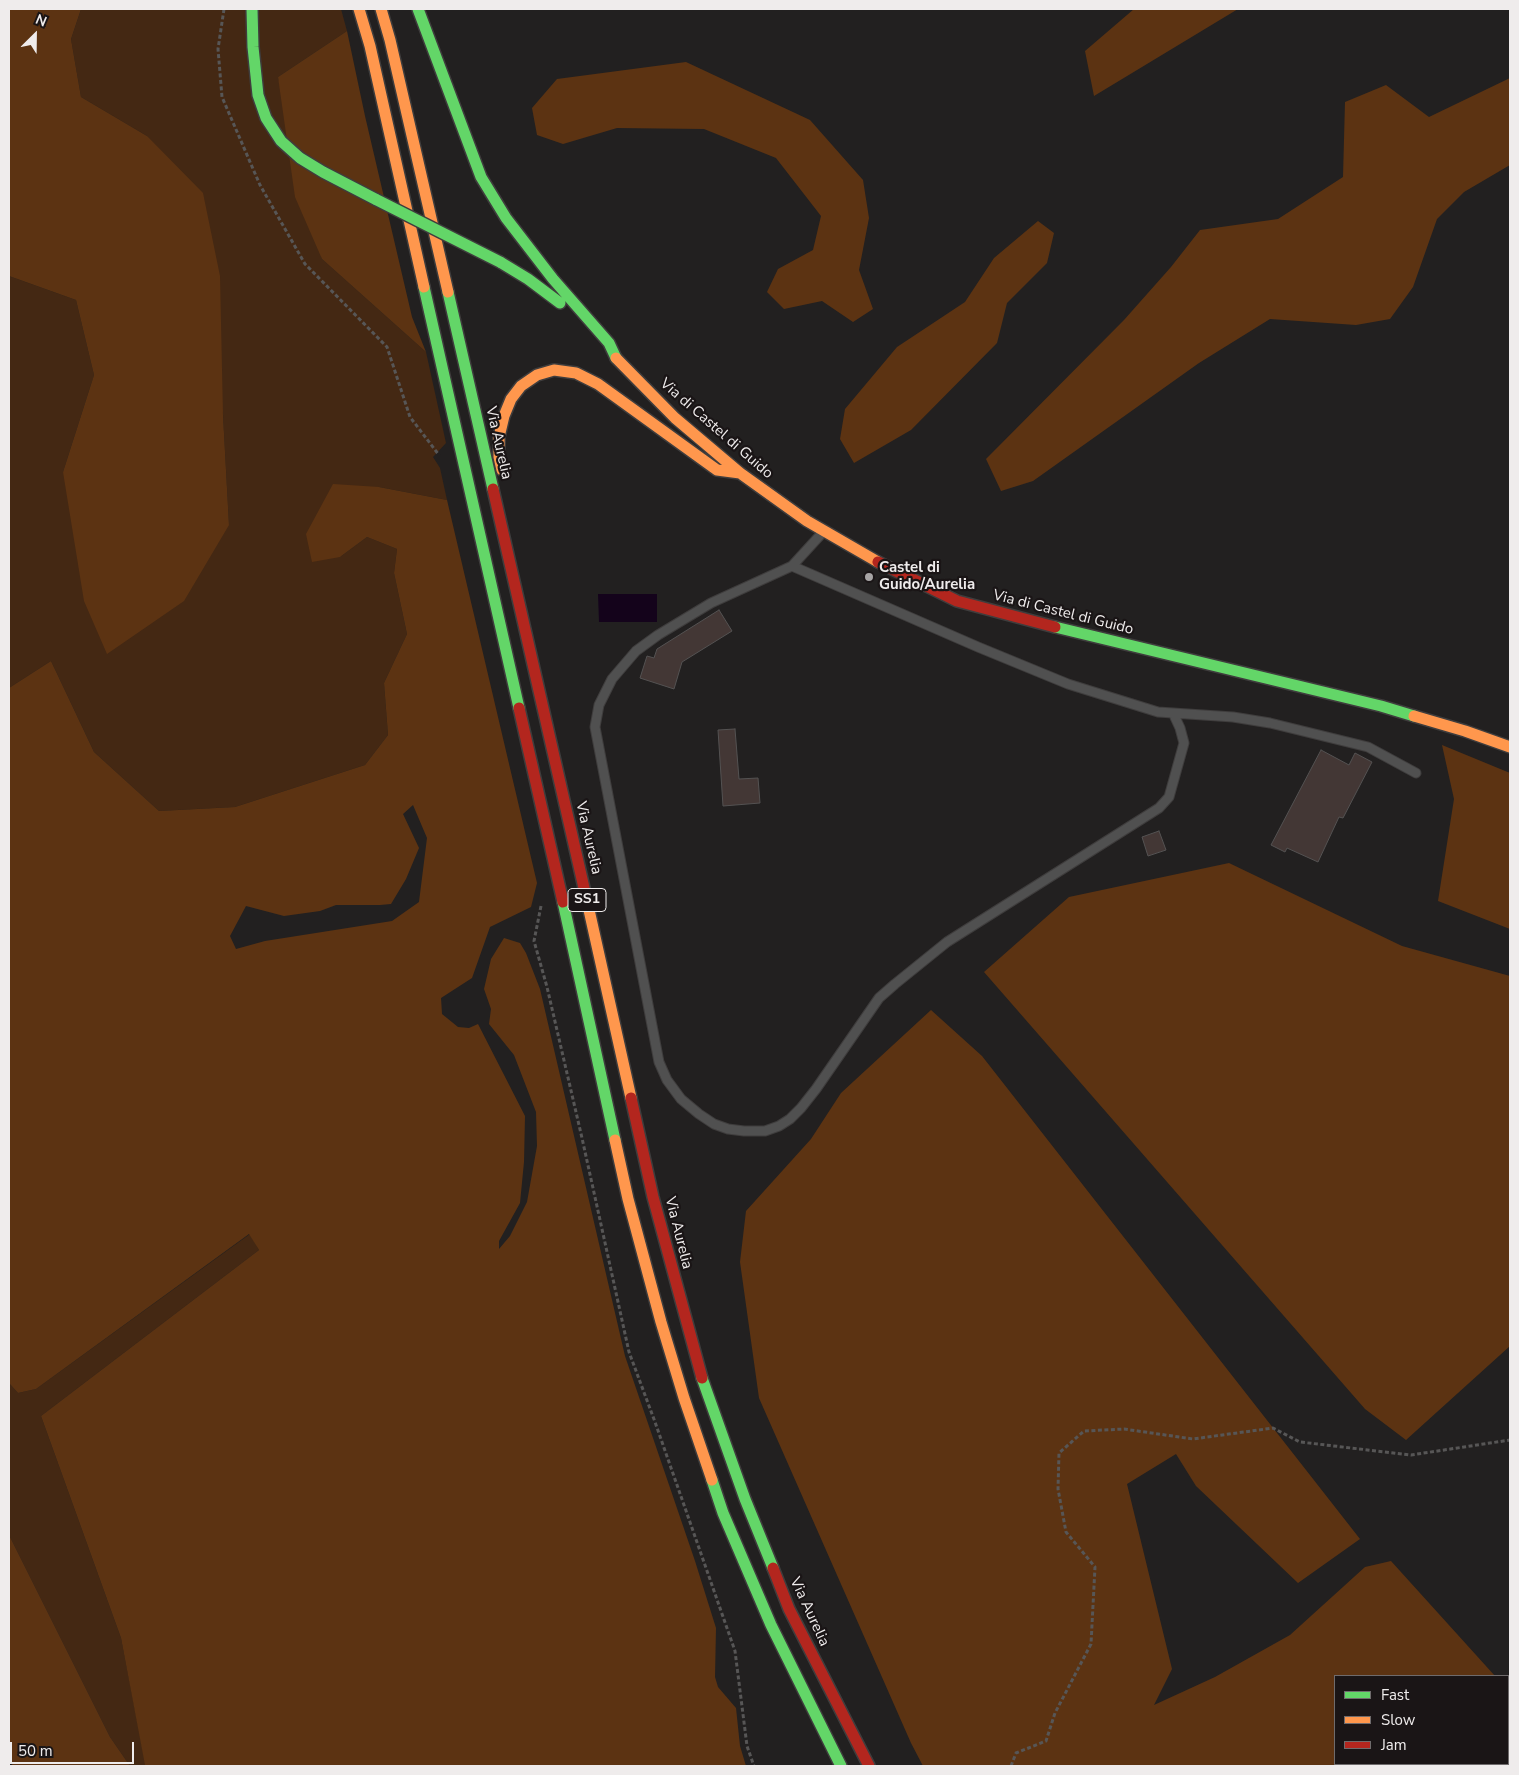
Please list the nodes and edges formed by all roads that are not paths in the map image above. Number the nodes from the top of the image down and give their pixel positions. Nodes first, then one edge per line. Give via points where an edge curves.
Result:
1 (252, 9) edge
2 (359, 9) edge
3 (381, 9) edge
4 (418, 9) edge
5 (616, 358) junction
6 (740, 473) junction
7 (506, 486) dead end
8 (824, 531) junction
9 (792, 566) junction
10 (1174, 713) junction
11 (1510, 747) edge
12 (567, 763) dead end
13 (1416, 773) dead end
14 (575, 845) junction
15 (841, 1766) edge
16 (869, 1766) edge

1 - 5 main road, bridge via 258,95 266,118 281,140 300,158 323,172 528,279 558,301 601,347
2 - 15 main road, SS1 via 628,1199 661,1322 723,1513 771,1626
3 - 14 main road, Via Aurelia / SS1
4 - 5 main road via 481,177 506,218 609,343
5 - 6 main road, Via di Castel di Guido via 675,418
6 - 7 main road via 717,470 598,384 576,373 554,370 537,375 521,386 504,416 499,457
6 - 8 main road, Via di Castel di Guido
8 - 9 lane
8 - 11 main road, Via di Castel di Guido via 957,601 1381,706
9 - 10 lane via 1068,684 1158,712
9 - 10 lane via 711,603 636,651 612,679 599,705 595,727 659,1062 667,1080 681,1098 699,1114 728,1130 765,1131 790,1119 816,1089 879,998 895,984 947,942 1158,808 1168,797 1184,743
10 - 13 lane via 1270,723 1368,747
12 - 14 main road via 580,820
14 - 16 main road, Via Aurelia / SS1 via 653,1197 684,1318 708,1395 789,1609

